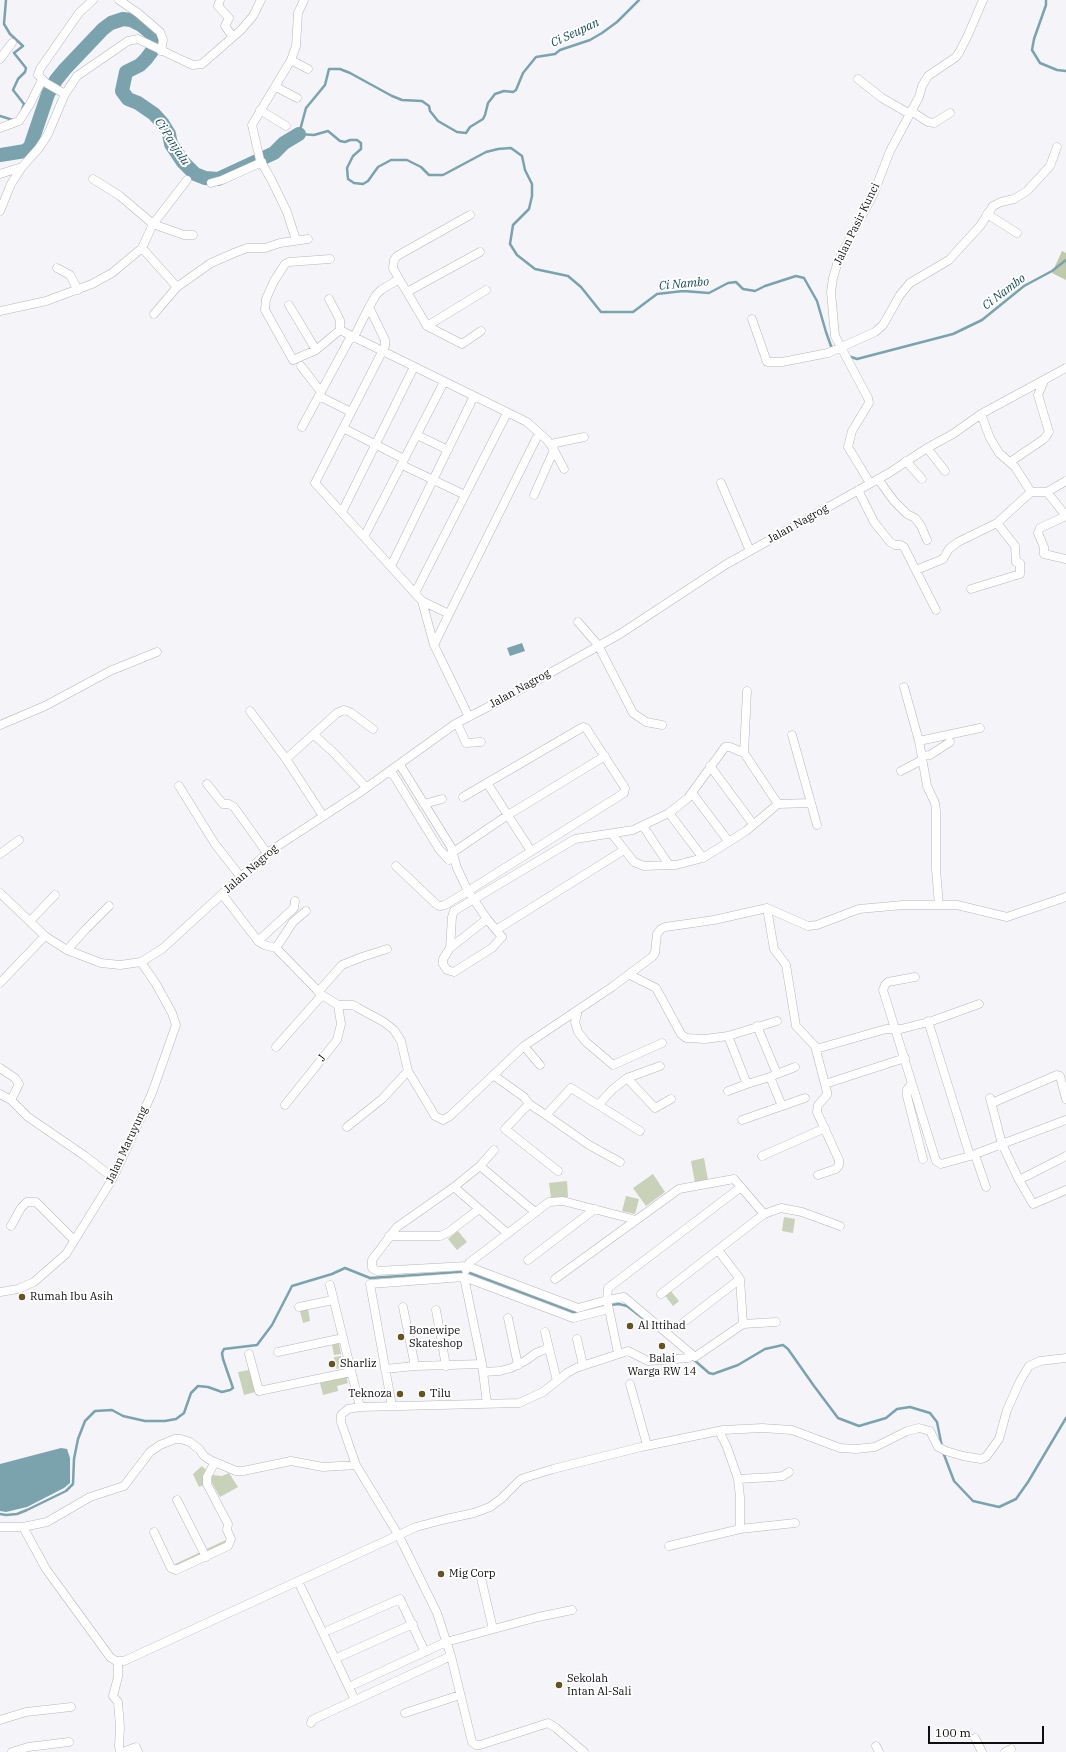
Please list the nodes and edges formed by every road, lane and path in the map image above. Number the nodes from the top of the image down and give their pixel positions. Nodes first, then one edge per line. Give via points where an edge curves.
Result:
1 (93, 0) edge
2 (119, 0) edge
3 (220, 0) edge
4 (261, 0) edge
5 (304, 0) edge
6 (983, 0) edge
7 (233, 37) junction
8 (12, 44) dead end
9 (160, 51) junction
10 (0, 59) edge
11 (292, 60) junction
12 (308, 68) dead end
13 (858, 78) dead end
14 (44, 82) junction
15 (276, 87) junction
16 (65, 94) junction
17 (297, 98) dead end
18 (260, 110) junction
19 (910, 112) junction
20 (950, 113) dead end
21 (286, 126) dead end
22 (0, 128) edge
23 (1057, 147) dead end
24 (261, 161) junction
25 (22, 167) junction
26 (0, 174) edge
27 (93, 179) dead end
28 (187, 180) dead end
29 (211, 183) dead end
30 (0, 211) edge
31 (987, 214) junction
32 (470, 215) dead end
33 (153, 224) junction
34 (1017, 233) dead end
35 (193, 235) dead end
36 (308, 238) dead end
37 (296, 240) junction
38 (142, 248) junction
39 (480, 252) dead end
40 (330, 259) dead end
41 (57, 268) dead end
42 (399, 279) junction
43 (177, 287) junction
44 (78, 290) junction
45 (486, 290) dead end
46 (407, 292) junction
47 (329, 299) dead end
48 (289, 305) dead end
49 (369, 306) junction
50 (0, 311) edge
51 (154, 314) dead end
52 (752, 318) dead end
53 (427, 326) junction
54 (340, 330) junction
55 (481, 331) dead end
56 (354, 337) junction
57 (841, 349) junction
58 (316, 350) junction
59 (383, 351) junction
60 (301, 366) dead end
61 (414, 367) junction
62 (1066, 368) edge
63 (1044, 381) junction
64 (444, 382) junction
65 (320, 394) junction
66 (474, 396) junction
67 (351, 412) junction
68 (507, 413) junction
69 (981, 414) junction
70 (302, 427) dead end
71 (343, 428) junction
72 (417, 435) junction
73 (584, 437) dead end
74 (536, 439) dead end
75 (375, 445) junction
76 (553, 447) junction
77 (927, 448) junction
78 (448, 450) junction
79 (403, 462) junction
80 (906, 462) junction
81 (1010, 462) junction
82 (564, 469) dead end
83 (944, 471) dead end
84 (878, 479) junction
85 (922, 479) dead end
86 (433, 480) junction
87 (1066, 481) edge
88 (721, 483) dead end
89 (870, 483) junction
90 (858, 490) junction
91 (1031, 492) junction
92 (1047, 492) junction
93 (465, 495) junction
94 (534, 495) dead end
95 (342, 512) junction
96 (1066, 516) edge
97 (997, 523) junction
98 (364, 537) junction
99 (927, 540) dead end
100 (750, 551) junction
101 (1066, 559) edge
102 (391, 566) junction
103 (916, 570) junction
104 (971, 589) dead end
105 (415, 593) junction
106 (422, 601) junction
107 (936, 610) dead end
108 (450, 614) junction
109 (578, 622) dead end
110 (434, 645) junction
111 (598, 646) junction
112 (157, 652) dead end
113 (904, 687) dead end
114 (747, 691) dead end
115 (250, 711) dead end
116 (469, 717) junction
117 (457, 723) junction
118 (0, 725) edge
119 (662, 725) dead end
120 (980, 728) dead end
121 (373, 729) dead end
122 (314, 735) junction
123 (792, 735) dead end
124 (919, 741) junction
125 (481, 742) dead end
126 (950, 742) dead end
127 (744, 752) junction
128 (605, 756) junction
129 (922, 758) junction
130 (286, 759) junction
131 (400, 764) junction
132 (710, 766) junction
133 (391, 771) junction
134 (901, 771) dead end
135 (487, 783) junction
136 (207, 784) dead end
137 (179, 786) dead end
138 (366, 787) junction
139 (692, 793) junction
140 (463, 797) dead end
141 (442, 799) dead end
142 (811, 803) junction
143 (424, 804) junction
144 (778, 804) junction
145 (669, 813) junction
146 (508, 815) junction
147 (323, 816) junction
148 (754, 824) junction
149 (643, 826) junction
150 (817, 826) dead end
151 (612, 834) junction
152 (19, 840) dead end
153 (729, 842) junction
154 (624, 850) junction
155 (531, 851) junction
156 (267, 852) junction
157 (0, 854) edge
158 (450, 854) junction
159 (703, 858) junction
160 (669, 865) junction
161 (396, 866) dead end
162 (240, 876) junction
163 (468, 891) junction
164 (0, 893) edge
165 (222, 894) junction
166 (55, 895) dead end
167 (1066, 897) edge
168 (474, 899) junction
169 (295, 901) dead end
170 (939, 904) junction
171 (109, 906) dead end
172 (768, 908) junction
173 (306, 911) dead end
174 (488, 919) junction
175 (30, 921) junction
176 (496, 930) junction
177 (45, 936) junction
178 (258, 941) junction
179 (276, 948) junction
180 (450, 948) junction
181 (387, 949) dead end
182 (67, 950) junction
183 (141, 962) junction
184 (630, 975) junction
185 (915, 977) dead end
186 (0, 983) edge
187 (320, 994) junction
188 (979, 1004) dead end
189 (338, 1005) junction
190 (578, 1010) junction
191 (777, 1021) dead end
192 (928, 1021) junction
193 (757, 1026) junction
194 (895, 1029) junction
195 (728, 1036) junction
196 (662, 1043) dead end
197 (524, 1046) junction
198 (276, 1047) dead end
199 (816, 1049) junction
200 (905, 1058) junction
201 (540, 1065) dead end
202 (660, 1066) dead end
203 (795, 1067) dead end
204 (0, 1068) edge
205 (408, 1071) junction
206 (493, 1074) junction
207 (773, 1075) junction
208 (627, 1078) junction
209 (747, 1084) junction
210 (825, 1084) junction
211 (911, 1084) junction
212 (728, 1092) dead end
213 (0, 1094) edge
214 (805, 1098) dead end
215 (671, 1099) dead end
216 (1066, 1099) edge
217 (11, 1100) junction
218 (529, 1104) junction
219 (598, 1105) junction
220 (285, 1106) dead end
221 (782, 1106) junction
222 (546, 1116) junction
223 (742, 1120) dead end
224 (1066, 1120) edge
225 (347, 1127) dead end
226 (825, 1128) junction
227 (640, 1131) dead end
228 (1002, 1144) junction
229 (494, 1150) dead end
230 (972, 1155) junction
231 (762, 1156) dead end
232 (1066, 1156) edge
233 (923, 1159) dead end
234 (620, 1162) dead end
235 (480, 1166) junction
236 (558, 1171) dead end
237 (818, 1175) dead end
238 (113, 1178) junction
239 (1019, 1180) junction
240 (741, 1187) junction
241 (986, 1187) dead end
242 (454, 1188) junction
243 (1066, 1190) edge
244 (479, 1209) junction
245 (595, 1209) junction
246 (535, 1212) junction
247 (764, 1214) junction
248 (636, 1220) junction
249 (11, 1226) dead end
250 (840, 1226) dead end
251 (507, 1233) junction
252 (389, 1236) junction
253 (74, 1240) junction
254 (718, 1250) junction
255 (528, 1260) dead end
256 (467, 1266) junction
257 (464, 1277) junction
258 (555, 1279) dead end
259 (740, 1279) junction
260 (330, 1285) dead end
261 (0, 1292) edge
262 (661, 1294) dead end
263 (333, 1300) junction
264 (607, 1300) junction
265 (299, 1307) dead end
266 (403, 1307) dead end
267 (609, 1309) junction
268 (436, 1310) dead end
269 (508, 1318) dead end
270 (684, 1322) dead end
271 (776, 1322) dead end
272 (743, 1324) junction
273 (545, 1332) dead end
274 (343, 1338) junction
275 (577, 1339) dead end
276 (549, 1348) junction
277 (278, 1352) dead end
278 (618, 1353) junction
279 (249, 1354) dead end
280 (691, 1357) junction
281 (1066, 1358) edge
282 (518, 1365) junction
283 (583, 1365) junction
284 (415, 1366) junction
285 (446, 1366) junction
286 (482, 1368) junction
287 (385, 1369) junction
288 (351, 1372) junction
289 (556, 1380) junction
290 (630, 1384) dead end
291 (487, 1404) junction
292 (392, 1406) junction
293 (360, 1407) junction
294 (719, 1431) junction
295 (647, 1445) junction
296 (215, 1462) junction
297 (356, 1465) junction
298 (789, 1472) dead end
299 (738, 1479) junction
300 (177, 1500) dead end
301 (795, 1523) dead end
302 (0, 1527) edge
303 (23, 1527) junction
304 (740, 1528) junction
305 (154, 1532) dead end
306 (399, 1536) junction
307 (669, 1546) dead end
308 (206, 1557) junction
309 (481, 1578) dead end
310 (298, 1581) junction
311 (572, 1610) dead end
312 (413, 1624) junction
313 (494, 1629) junction
314 (329, 1630) dead end
315 (446, 1642) junction
316 (424, 1652) junction
317 (341, 1656) dead end
318 (451, 1656) junction
319 (118, 1661) junction
320 (355, 1684) dead end
321 (460, 1695) junction
322 (354, 1700) junction
323 (71, 1707) dead end
324 (405, 1713) dead end
325 (0, 1720) edge
326 (311, 1723) dead end
327 (975, 1738) dead end
328 (69, 1742) dead end
329 (12, 1752) edge
330 (122, 1752) edge
331 (138, 1752) edge
332 (584, 1752) edge
333 (982, 1752) edge

1 - 14 street via 79,13 40,69 38,75
2 - 9 street via 138,12 160,32 163,40
3 - 7 street via 218,6 229,18 225,26
4 - 7 street via 253,16
5 - 11 street via 298,13 296,46
6 - 19 street, Jalan Pasir Kunci via 960,52 928,76
7 - 9 street via 202,64 193,65
8 - 10 street
9 - 16 street via 138,39 128,41 77,76
11 - 12 street
11 - 15 street
13 - 19 street via 882,98
14 - 16 street
14 - 22 street via 19,121
15 - 17 street
15 - 18 street
16 - 25 street via 40,148
18 - 21 street
18 - 24 street via 252,125
19 - 20 street via 928,122 934,122
19 - 57 street, Jalan Pasir Kunci via 890,150 873,195 838,261 831,292 835,336
23 - 31 street via 1050,166 1027,191 1014,199 993,206
24 - 29 street
24 - 37 street via 287,212
25 - 26 street
25 - 30 street via 10,184
27 - 33 street via 120,196
28 - 33 street
31 - 34 street
31 - 57 street via 980,226 949,260 910,284 879,329
32 - 42 street via 397,256 393,268
33 - 35 street via 184,236
33 - 38 street
36 - 37 street
37 - 43 street via 271,247 247,248 234,253 206,266
38 - 43 street
38 - 44 street via 112,273
39 - 46 street
40 - 58 street via 284,264 264,305 294,360
41 - 44 street via 70,275
42 - 46 street
42 - 49 street via 378,293
43 - 51 street
44 - 50 street via 46,301
45 - 53 street
46 - 53 street
47 - 54 street via 340,320
48 - 58 street
49 - 56 street
49 - 59 street via 385,340
52 - 57 street via 767,362 782,362
53 - 55 street via 462,344
54 - 56 street
54 - 58 street
56 - 59 street
56 - 65 street via 349,340
57 - 89 street, Jalan Pasir Kunci via 867,393 869,403 852,431 848,447
59 - 61 street
59 - 67 street
60 - 65 street
61 - 64 street
61 - 75 street
62 - 63 street, Jalan Nagrog
63 - 69 street, Jalan Nagrog
63 - 81 street via 1038,395 1049,432 1044,439
64 - 66 street
64 - 72 street
65 - 67 street
65 - 70 street
66 - 68 street
66 - 78 street
67 - 71 street
68 - 76 street via 534,427
68 - 93 street
69 - 77 street, Jalan Nagrog via 953,434
69 - 81 street via 999,453
71 - 75 street
71 - 95 street via 316,483
72 - 78 street
72 - 79 street
73 - 76 street
74 - 108 street
75 - 79 street
75 - 95 street
76 - 82 street
76 - 94 street
77 - 80 street, Jalan Nagrog
77 - 83 street
78 - 86 street
79 - 86 street
79 - 98 street
80 - 84 street, Jalan Nagrog
80 - 85 street
81 - 91 street
84 - 89 street, Jalan Nagrog
84 - 99 street via 894,501 915,518
86 - 93 street
86 - 102 street
87 - 92 street
88 - 100 street
89 - 90 street, Jalan Nagrog
90 - 100 street, Jalan Nagrog
90 - 103 street via 874,522 890,542 895,546 903,546
91 - 92 street
91 - 97 street
92 - 96 street
93 - 105 street
95 - 98 street
96 - 101 street via 1040,528 1038,533 1044,554
97 - 103 street via 958,542 943,559
97 - 104 street via 1015,546 1020,574
98 - 102 street
100 - 111 street, Jalan Nagrog
102 - 105 street
103 - 107 street
105 - 106 street
106 - 108 street
106 - 110 street
108 - 110 street
109 - 111 street
110 - 116 street
111 - 116 street, Jalan Nagrog
111 - 119 street via 633,713 646,722
112 - 118 street via 110,671 45,706
113 - 124 street
114 - 127 street
115 - 130 street
116 - 117 street, Jalan Nagrog
117 - 125 street via 466,743
117 - 131 street, Jalan Nagrog
120 - 124 street
121 - 122 street via 344,710
122 - 130 street
122 - 138 street
123 - 142 street
124 - 129 street
126 - 129 street
127 - 132 street via 725,747
127 - 144 street
128 - 135 street via 588,730 583,727
128 - 146 street
128 - 155 street via 625,788 624,793
129 - 134 street
129 - 170 street via 927,786 936,811
130 - 147 street
131 - 133 street, Jalan Nagrog
131 - 143 street
132 - 139 street
132 - 148 street
133 - 138 street, Jalan Nagrog
133 - 158 street via 439,849
135 - 140 street
135 - 146 street
136 - 156 street via 223,804 234,807
137 - 162 street via 215,844
138 - 147 street, Jalan Nagrog
139 - 145 street
139 - 153 street
141 - 143 street
142 - 144 street
142 - 150 street
143 - 158 street
144 - 148 street
145 - 149 street
145 - 159 street
146 - 155 street
146 - 158 street
147 - 156 street, Jalan Nagrog
148 - 153 street
149 - 151 street
149 - 160 street
151 - 154 street
151 - 168 street via 575,839
152 - 157 street
153 - 159 street
154 - 160 street via 631,860 640,865
154 - 176 street
155 - 163 street
156 - 162 street, Jalan Nagrog
158 - 163 street
159 - 160 street via 690,863
161 - 163 street via 440,906
162 - 165 street, Jalan Nagrog
163 - 168 street
164 - 175 street, Jalan Nagrog
165 - 178 street
165 - 183 street, Jalan Nagrog via 162,949
166 - 175 street
167 - 170 street via 1007,917 967,907
168 - 174 street
168 - 180 street via 454,912
169 - 178 street via 294,908
170 - 172 street via 859,909 808,926
171 - 182 street
172 - 184 street via 661,929 657,934 654,955
172 - 199 street via 774,949 786,965 796,1026 812,1041
173 - 179 street via 293,922
174 - 176 street
174 - 180 street
175 - 177 street, Jalan Nagrog
176 - 180 street via 502,937 500,941 454,972 447,970 443,964 443,959
177 - 182 street, Jalan Nagrog
177 - 186 street
178 - 179 street
179 - 187 street
181 - 187 street via 342,965
182 - 183 street, Jalan Nagrog via 100,963
183 - 238 street, Jalan Maruyung via 172,1012 176,1025 152,1093
184 - 190 street
184 - 195 street via 656,988 684,1037 705,1039
185 - 194 street via 888,982 883,987
187 - 189 street
187 - 198 street
188 - 192 street
189 - 205 street via 353,1005 394,1030 401,1041
189 - 220 street, J via 341,1024 336,1040
190 - 196 street via 575,1022 578,1032 613,1065
190 - 197 street
191 - 193 street
192 - 194 street
192 - 230 street
193 - 195 street
193 - 207 street
194 - 199 street via 886,1029
194 - 200 street
195 - 209 street
197 - 201 street
197 - 206 street
199 - 210 street
200 - 210 street
200 - 211 street
202 - 208 street
203 - 207 street
204 - 217 street via 15,1078 19,1084
205 - 206 street via 435,1116 443,1120
205 - 225 street via 382,1099
206 - 218 street via 524,1097
207 - 209 street
207 - 221 street
208 - 215 street via 655,1108
208 - 219 street
209 - 212 street
210 - 226 street via 828,1094 818,1105 818,1112
211 - 230 street via 936,1162 941,1164
211 - 233 street via 906,1096
213 - 217 street
214 - 221 street
216 - 228 street via 1060,1076 1057,1075 991,1101
217 - 238 street via 28,1117
218 - 222 street
218 - 236 street via 505,1129
219 - 222 street via 571,1088
219 - 227 street
221 - 223 street
222 - 234 street via 588,1145
224 - 228 street
226 - 231 street
226 - 237 street via 839,1165 836,1169
228 - 230 street
228 - 239 street
229 - 235 street
230 - 241 street
232 - 239 street
235 - 242 street
235 - 246 street
238 - 253 street, Jalan Maruyung
239 - 243 street via 1033,1204
240 - 247 street
240 - 248 street via 734,1179 679,1189
240 - 264 street via 611,1286 607,1290
242 - 244 street
242 - 252 street via 404,1221
244 - 251 street
244 - 252 street via 440,1236
245 - 246 street via 563,1200 548,1202
245 - 248 street
245 - 255 street
246 - 251 street
247 - 250 street via 781,1208 802,1212
247 - 254 street
248 - 258 street
249 - 253 street via 27,1202 36,1202
251 - 256 street
252 - 256 street via 372,1260 371,1266 377,1271
253 - 261 street, Jalan Maruyung via 61,1259 34,1282 18,1289
254 - 259 street
254 - 262 street
256 - 257 street
256 - 264 street via 578,1308
257 - 267 street via 571,1317 576,1318
257 - 286 street
257 - 287 street via 370,1284
259 - 270 street
259 - 272 street
260 - 263 street
263 - 265 street
263 - 274 street
264 - 267 street
264 - 280 street via 626,1298
266 - 284 street
267 - 278 street
268 - 285 street
269 - 282 street
271 - 272 street
272 - 280 street
273 - 276 street
274 - 277 street
274 - 288 street
275 - 283 street
276 - 282 street
276 - 289 street
278 - 280 street via 628,1351 648,1361
278 - 283 street
279 - 288 street via 259,1391
281 - 294 street via 1040,1361 1028,1366 1007,1410 1000,1439 988,1455 981,1458 963,1456 942,1449 933,1434 919,1428 907,1431 875,1447 856,1449 840,1448 792,1430 775,1428
282 - 286 street via 500,1371
283 - 289 street
284 - 285 street
284 - 287 street
285 - 286 street
286 - 291 street
287 - 292 street
288 - 293 street
289 - 291 street via 543,1392 519,1403
290 - 295 street
291 - 292 street
292 - 293 street
293 - 297 street via 345,1410 340,1419
294 - 295 street
294 - 299 street
295 - 306 street via 524,1478 490,1507 416,1527
296 - 297 street via 236,1471 291,1461 323,1467
296 - 303 street via 204,1456 190,1442 175,1439 150,1452 124,1486 90,1497 47,1522
296 - 308 street via 208,1478 228,1524 227,1530 231,1539 228,1546
297 - 306 street
298 - 299 street via 773,1478
299 - 304 street
300 - 308 street
301 - 304 street
302 - 303 street
303 - 319 street via 60,1589 110,1657
304 - 307 street
305 - 308 street via 171,1568 176,1570
306 - 310 street
306 - 315 street via 437,1614
309 - 313 street
310 - 319 street via 124,1661
310 - 322 street
311 - 313 street
312 - 314 street via 402,1601 398,1599
312 - 316 street
312 - 317 street
313 - 315 street
315 - 316 street
315 - 318 street
316 - 320 street
318 - 321 street
318 - 322 street
319 - 330 street via 118,1677 113,1696 118,1702 119,1746
321 - 324 street
321 - 332 street via 471,1740 476,1745 548,1723
322 - 326 street via 312,1720
323 - 325 street via 26,1712
327 - 333 street
328 - 329 street via 28,1747
330 - 331 street via 136,1747

